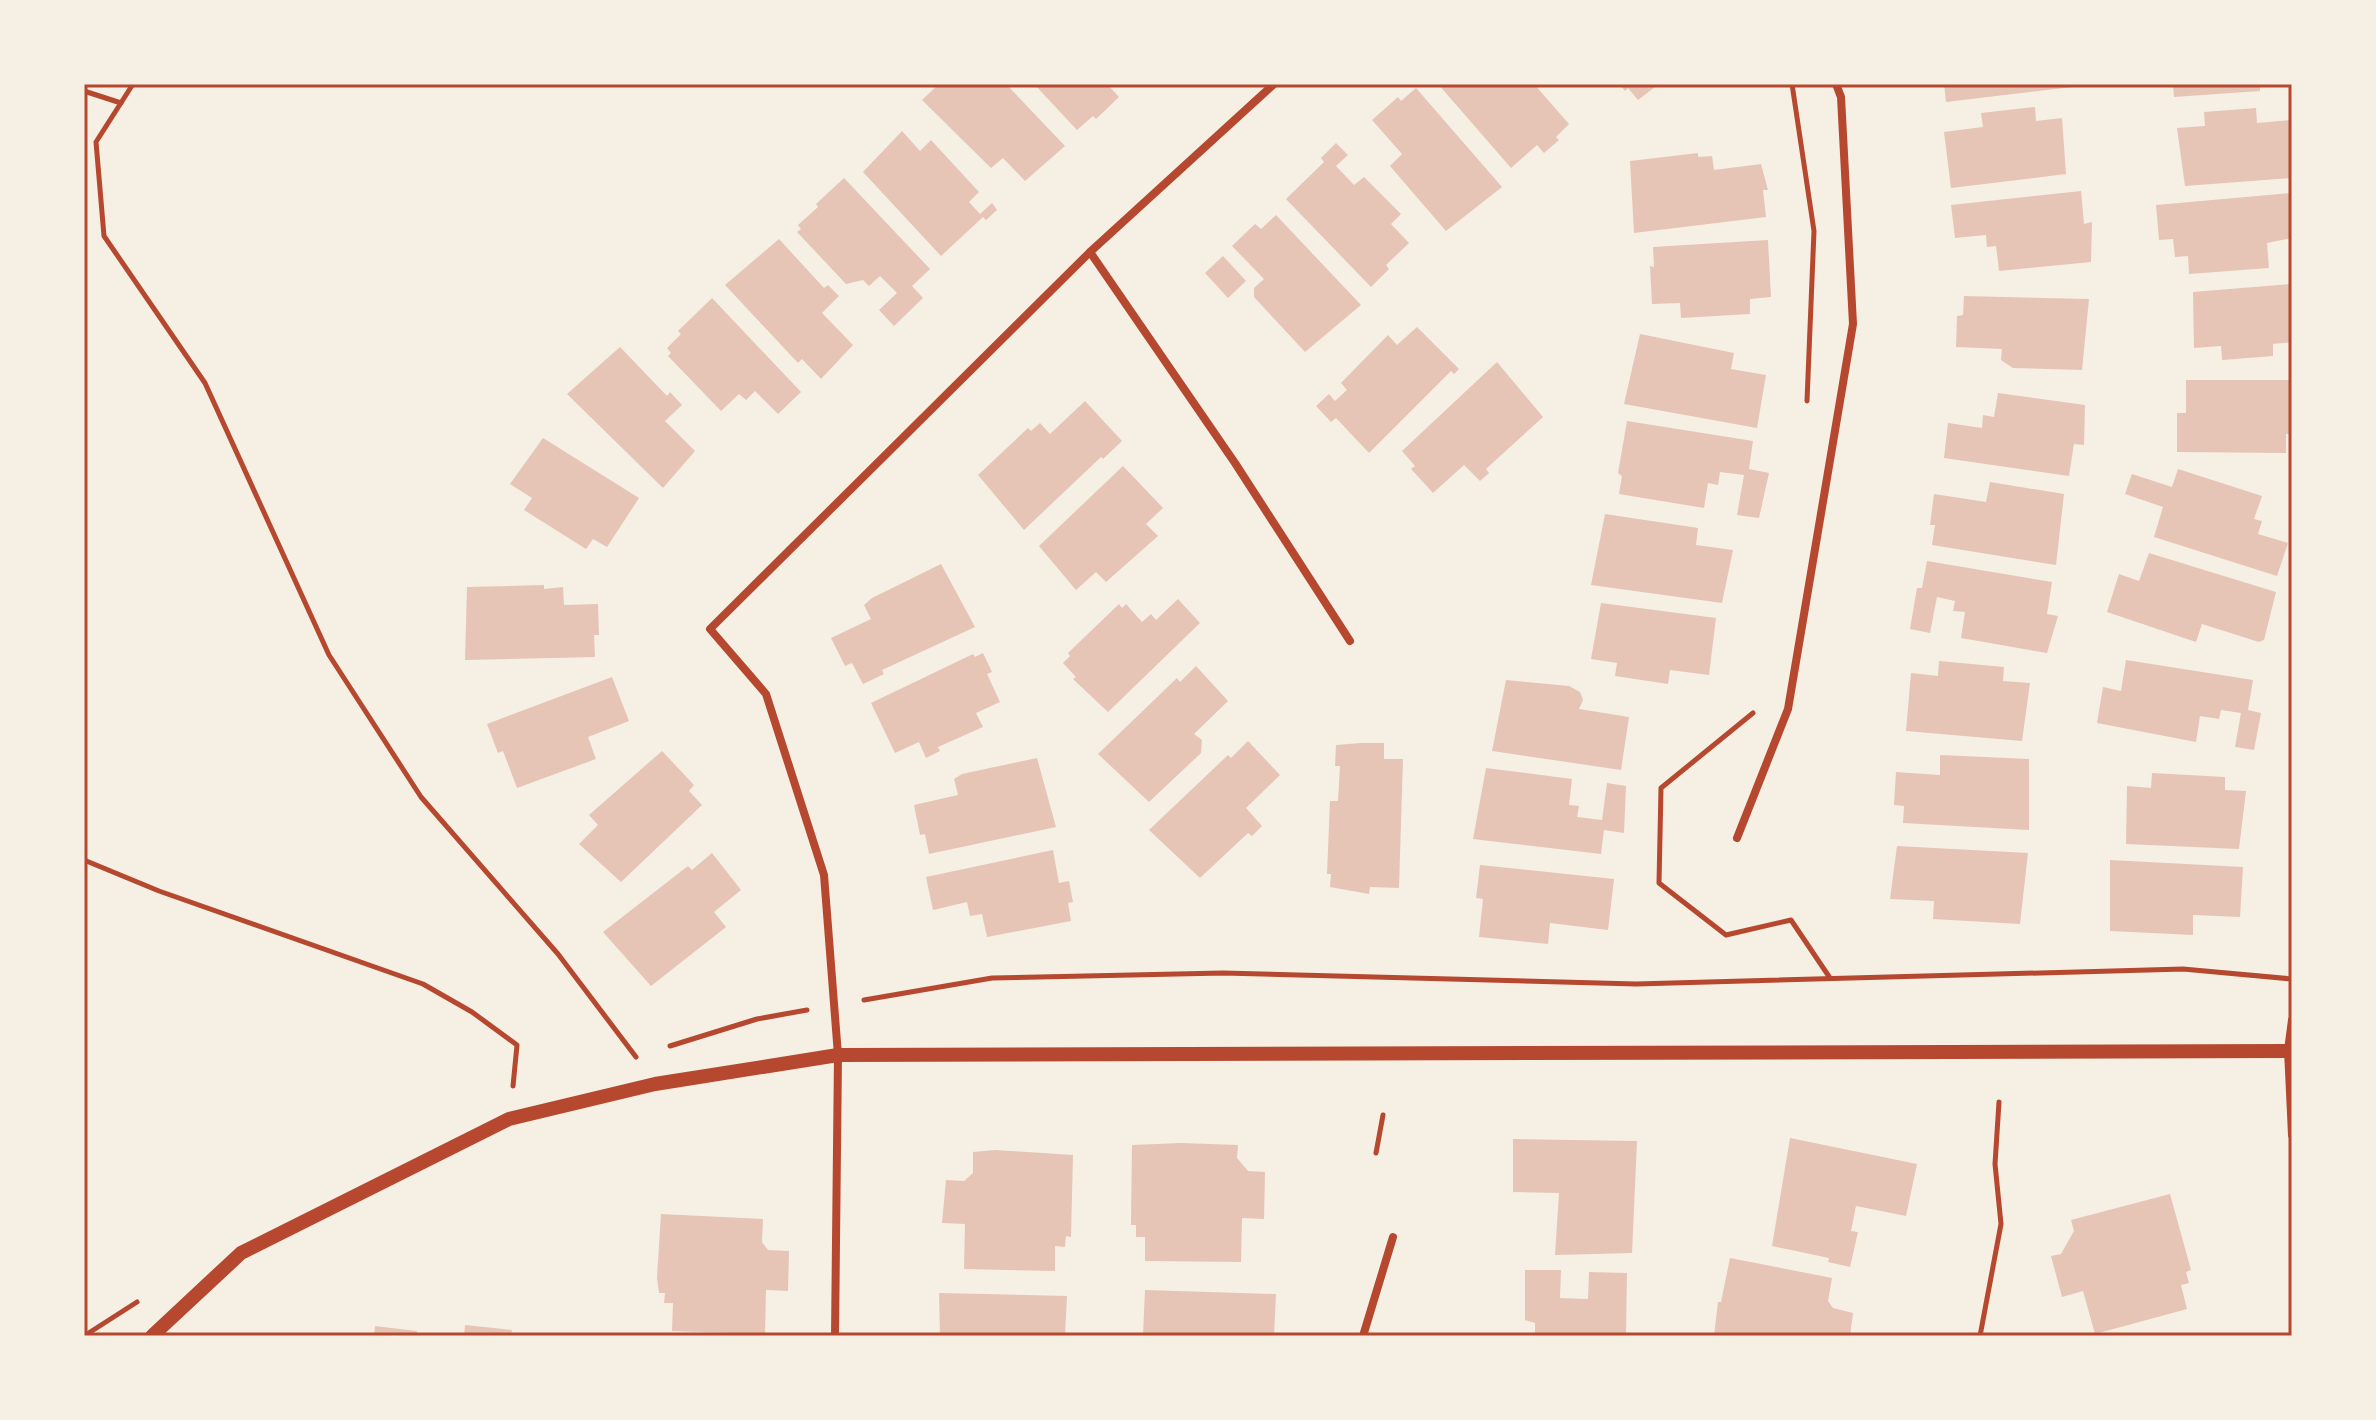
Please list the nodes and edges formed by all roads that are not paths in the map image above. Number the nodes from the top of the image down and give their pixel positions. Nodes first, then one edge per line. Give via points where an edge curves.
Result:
1 (1274, 84) edge
2 (1836, 84) edge
3 (1090, 252) junction
4 (1350, 641) dead end
5 (1737, 838) dead end
6 (2292, 1020) edge
7 (2290, 1050) edge
8 (838, 1055) junction
9 (2292, 1135) edge
10 (1393, 1237) dead end
11 (152, 1336) edge
12 (835, 1336) edge
13 (1363, 1336) edge

1 - 3 street
2 - 5 street via 1841,97 1853,324 1788,709
3 - 4 street
3 - 8 street via 710,629 766,694 824,875
6 - 7 street
7 - 8 street
7 - 9 street
8 - 11 street via 655,1084 509,1119 241,1253
8 - 12 street
10 - 13 street

